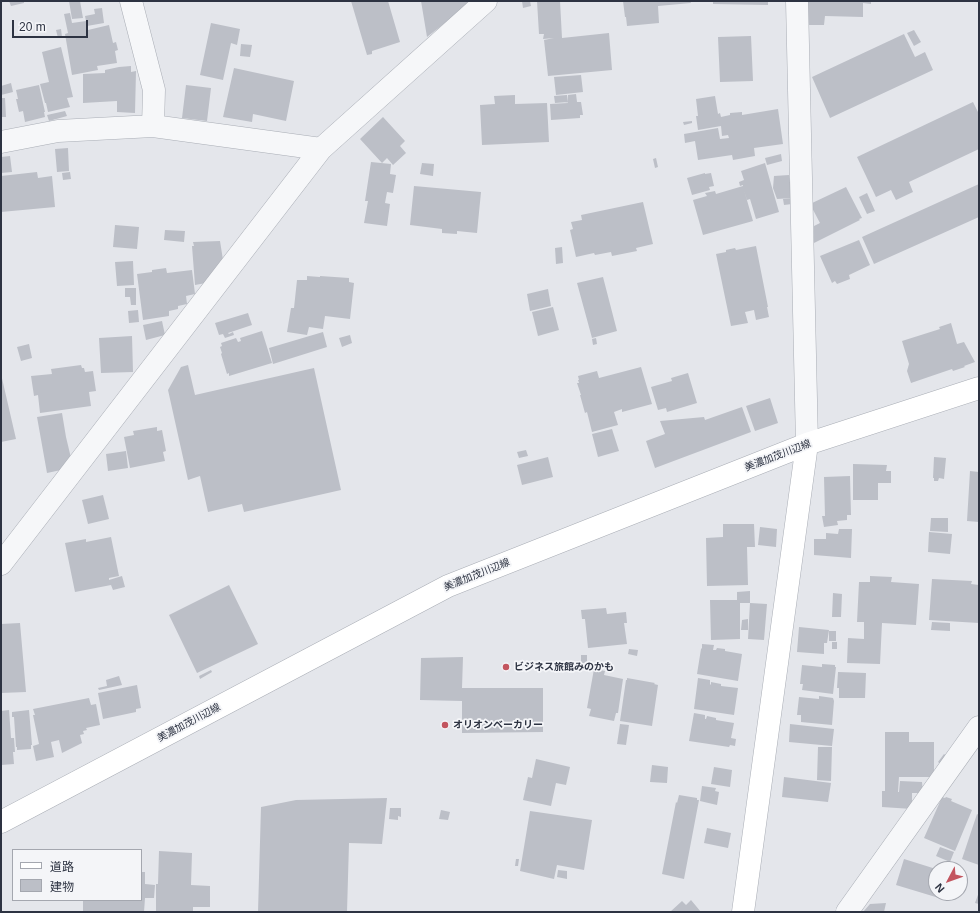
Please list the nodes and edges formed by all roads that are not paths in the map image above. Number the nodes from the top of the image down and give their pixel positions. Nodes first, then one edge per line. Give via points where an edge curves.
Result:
1 (131, 1) edge
2 (486, 1) edge
3 (797, 1) edge
4 (153, 126) junction
5 (1, 142) edge
6 (321, 149) junction
7 (979, 388) edge
8 (807, 444) junction
9 (1, 564) edge
10 (979, 727) edge
11 (1, 822) edge
12 (744, 912) edge
13 (847, 912) edge

1 - 4 street via 154,90
2 - 6 street
3 - 8 street
4 - 5 street via 58,131
4 - 6 street
6 - 9 street
7 - 8 main road, 美濃加茂川辺線
8 - 11 main road, 美濃加茂川辺線 via 448,586
8 - 12 main road
10 - 13 street

